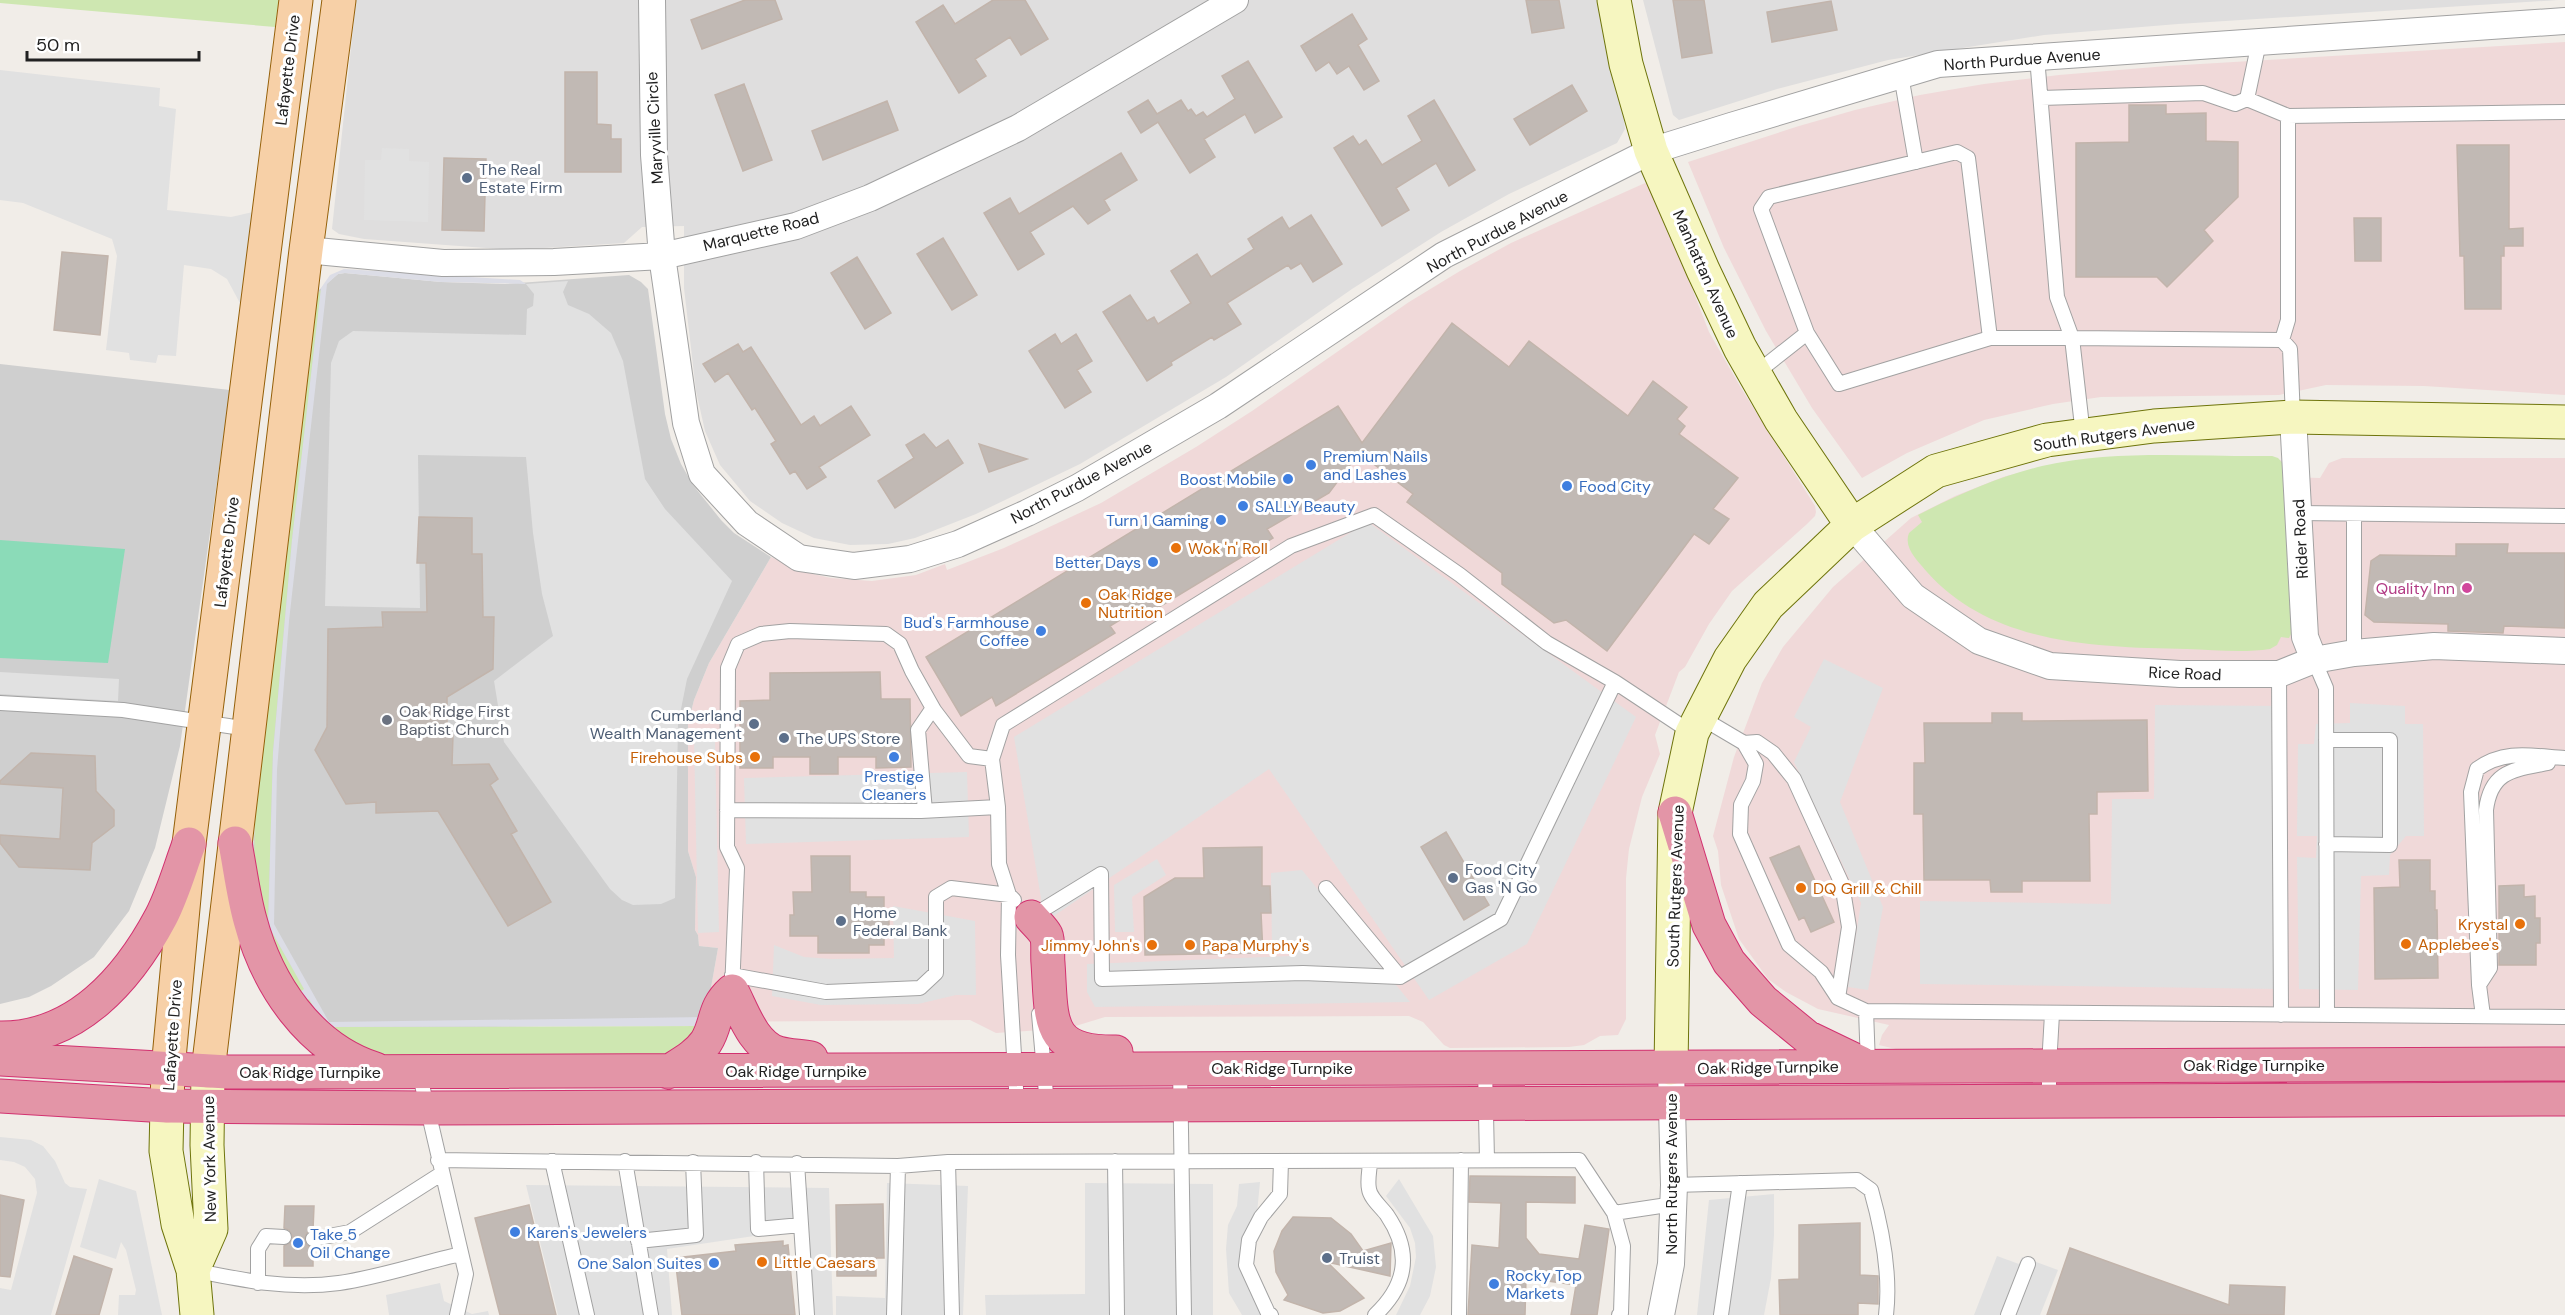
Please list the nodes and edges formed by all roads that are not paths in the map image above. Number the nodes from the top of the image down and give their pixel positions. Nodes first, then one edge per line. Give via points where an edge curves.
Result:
1 (296, 0) edge
2 (339, 0) edge
3 (652, 0) edge
4 (1235, 0) edge
5 (1614, 0) edge
6 (2565, 21) edge
7 (2259, 42) junction
8 (2037, 57) junction
9 (1901, 75) junction
10 (2041, 98) junction
11 (2241, 102) junction
12 (2565, 112) edge
13 (2288, 116) junction
14 (1651, 151) junction
15 (1916, 162) junction
16 (264, 249) junction
17 (306, 250) junction
18 (662, 256) junction
19 (1807, 333) junction
20 (1990, 338) junction
21 (2072, 338) junction
22 (2282, 340) junction
23 (1755, 374) junction
24 (2293, 417) junction
25 (2565, 422) edge
26 (2083, 435) junction
27 (2298, 513) junction
28 (2354, 514) junction
29 (2565, 516) edge
30 (1852, 525) junction
31 (2565, 651) edge
32 (2354, 653) junction
33 (2314, 660) junction
34 (2279, 674) junction
35 (1615, 682) junction
36 (0, 703) edge
37 (933, 708) junction
38 (204, 724) junction
39 (1696, 725) junction
40 (248, 729) junction
41 (2326, 740) junction
42 (1744, 743) junction
43 (992, 759) junction
44 (2565, 759) edge
45 (998, 807) junction
46 (727, 810) junction
47 (925, 811) junction
48 (1675, 813) junction
49 (235, 843) junction
50 (189, 844) junction
51 (2326, 844) junction
52 (1326, 888) dead end
53 (1027, 926) junction
54 (1401, 977) junction
55 (732, 983) junction
56 (2479, 985) junction
57 (1838, 998) junction
58 (1866, 1011) junction
59 (2052, 1014) junction
60 (2282, 1015) junction
61 (2327, 1015) junction
62 (2483, 1016) junction
63 (2565, 1017) edge
64 (0, 1038) edge
65 (0, 1059) edge
66 (2565, 1064) edge
67 (1868, 1066) junction
68 (2049, 1066) junction
69 (1485, 1067) junction
70 (1180, 1068) junction
71 (1317, 1068) junction
72 (1671, 1068) junction
73 (168, 1069) junction
74 (208, 1071) junction
75 (862, 1071) junction
76 (1029, 1071) junction
77 (385, 1072) junction
78 (419, 1072) junction
79 (668, 1072) junction
80 (0, 1096) edge
81 (2565, 1099) edge
82 (1672, 1102) junction
83 (1486, 1103) junction
84 (2049, 1103) junction
85 (1032, 1105) junction
86 (167, 1106) junction
87 (1180, 1106) junction
88 (207, 1107) junction
89 (427, 1108) junction
90 (1461, 1160) junction
91 (1487, 1160) junction
92 (552, 1161) junction
93 (625, 1161) junction
94 (1115, 1161) junction
95 (1180, 1161) junction
96 (1281, 1161) junction
97 (1370, 1161) junction
98 (693, 1162) junction
99 (756, 1162) junction
100 (948, 1162) junction
101 (797, 1163) junction
102 (898, 1166) junction
103 (440, 1167) junction
104 (1740, 1183) junction
105 (1674, 1194) junction
106 (1614, 1213) junction
107 (801, 1225) junction
108 (284, 1237) dead end
109 (313, 1239) dead end
110 (638, 1241) junction
111 (461, 1254) junction
112 (2028, 1264) dead end
113 (193, 1269) junction
114 (258, 1283) junction
115 (1624, 1314) edge
116 (197, 1315) edge
117 (456, 1315) edge
118 (587, 1315) edge
119 (651, 1315) edge
120 (807, 1315) edge
121 (894, 1315) edge
122 (952, 1315) edge
123 (1117, 1315) edge
124 (1184, 1315) edge
125 (1271, 1315) edge
126 (1375, 1315) edge
127 (1459, 1315) edge
128 (1661, 1315) edge
129 (1721, 1315) edge
130 (1886, 1315) edge
131 (2008, 1315) edge

1 - 16 main road, Lafayette Drive
2 - 17 main road
3 - 18 street, Maryville Circle via 654,155
4 - 18 street, Marquette Road via 1018,129 870,198 796,226
5 - 14 street, Manhattan Avenue via 1626,64
6 - 7 street, North Purdue Avenue
7 - 8 street, North Purdue Avenue
7 - 11 lane
8 - 9 street, North Purdue Avenue via 1938,64
8 - 10 lane
9 - 14 street, North Purdue Avenue
9 - 15 lane
10 - 11 lane via 2203,93
10 - 21 lane via 2057,297
11 - 13 lane
12 - 13 lane
13 - 22 lane via 2288,321
14 - 18 street, North Purdue Avenue via 1444,255 1218,406 1077,488 958,544 883,564 854,566 799,558 747,524 702,474 686,423
14 - 23 street, Manhattan Avenue via 1703,270
15 - 19 lane via 1769,197 1761,209
15 - 20 lane via 1957,152 1968,158
16 - 17 main road
16 - 38 main road, Lafayette Drive
17 - 18 street, Marquette Road via 443,263 542,263
17 - 40 main road
19 - 20 lane via 1839,384
19 - 23 lane
20 - 21 lane
21 - 22 lane
21 - 26 lane
22 - 24 lane via 2290,349
23 - 30 street, Manhattan Avenue
24 - 25 street, South Rutgers Avenue
24 - 26 street, South Rutgers Avenue
24 - 27 street, Rider Road
26 - 30 street, South Rutgers Avenue via 2047,440 1936,471
27 - 28 lane
27 - 33 street, Rider Road via 2305,637
28 - 29 lane
28 - 32 lane
30 - 34 street, Rice Road via 1913,596 1979,641 2050,666 2180,674
30 - 39 street, South Rutgers Avenue via 1768,605 1730,659
31 - 32 street, Rice Road via 2434,646
32 - 33 street, Rice Road
33 - 34 street, Rice Road
33 - 41 lane via 2326,688
34 - 60 lane
35 - 39 lane
35 - 43 lane via 1547,643 1374,515 1291,546 1003,725
35 - 54 lane via 1501,919
36 - 38 lane via 123,710
37 - 43 lane via 969,756
37 - 46 lane via 900,644 886,634 790,631 761,634 738,644 728,668
37 - 47 lane via 918,730
38 - 40 lane
38 - 50 main road, Lafayette Drive
39 - 42 lane
39 - 48 street, South Rutgers Avenue
40 - 49 main road
41 - 51 lane
41 - 51 lane via 2390,740 2390,845
42 - 57 lane via 1756,764 1753,781 1741,805 1740,834 1789,945 1821,972
42 - 57 lane via 1757,742 1773,753 1794,779 1842,885 1849,927
43 - 45 lane
44 - 56 lane via 2512,770 2492,785 2486,810 2490,968
44 - 56 lane via 2507,755 2477,769 2471,792
45 - 47 lane
45 - 53 lane via 999,864
46 - 47 lane
46 - 55 lane via 727,847 737,868
48 - 67 highway via 1708,925 1729,963 1763,1001 1807,1037
48 - 72 street, South Rutgers Avenue
49 - 74 main road
49 - 77 highway via 250,921 274,980 288,1002 298,1017 331,1047
50 - 64 highway via 162,915 134,964 110,992 54,1028 18,1038
50 - 73 main road, Lafayette Drive
51 - 61 lane
52 - 54 lane
53 - 54 lane via 1101,874 1102,980 1304,973
53 - 55 lane via 951,888 936,897 936,973 920,988 826,992
53 - 71 highway via 1046,935 1051,1016 1061,1039 1075,1048 1097,1052 1234,1052
53 - 76 lane
53 - 76 lane via 1008,955
55 - 75 highway via 757,1037 766,1047
55 - 79 highway via 720,1002 707,1040 690,1059
56 - 62 lane
57 - 58 lane
58 - 59 lane
58 - 67 lane
59 - 60 lane
59 - 68 lane
60 - 61 lane
61 - 62 lane
62 - 63 lane
65 - 73 highway, Oak Ridge Turnpike
66 - 68 highway, Oak Ridge Turnpike
67 - 68 highway, Oak Ridge Turnpike
67 - 72 highway, Oak Ridge Turnpike
68 - 84 lane
69 - 71 highway, Oak Ridge Turnpike
69 - 72 highway, Oak Ridge Turnpike
69 - 83 lane
70 - 71 highway, Oak Ridge Turnpike
70 - 76 highway, Oak Ridge Turnpike
70 - 87 lane
72 - 82 street, North Rutgers Avenue
73 - 74 highway, Oak Ridge Turnpike
73 - 86 main road, Lafayette Drive
74 - 77 highway, Oak Ridge Turnpike
74 - 88 street, New York Avenue
75 - 76 highway, Oak Ridge Turnpike
75 - 79 highway, Oak Ridge Turnpike
76 - 85 lane
76 - 85 lane
77 - 78 highway, Oak Ridge Turnpike
78 - 79 highway, Oak Ridge Turnpike
78 - 89 lane
80 - 86 highway, Oak Ridge Turnpike
81 - 84 highway, Oak Ridge Turnpike
82 - 83 highway, Oak Ridge Turnpike
82 - 84 highway, Oak Ridge Turnpike
82 - 105 street, North Rutgers Avenue
83 - 87 highway, Oak Ridge Turnpike
83 - 91 lane
85 - 87 highway, Oak Ridge Turnpike
85 - 89 highway, Oak Ridge Turnpike
86 - 88 highway, Oak Ridge Turnpike
86 - 113 street via 166,1151 178,1224
87 - 95 lane
88 - 89 highway, Oak Ridge Turnpike
88 - 113 street, New York Avenue via 211,1229
89 - 103 lane
90 - 91 lane
90 - 97 lane
90 - 127 lane
91 - 106 lane via 1579,1160
92 - 93 lane
92 - 103 lane
92 - 118 lane
93 - 98 lane
93 - 110 lane
94 - 95 lane
94 - 100 lane
94 - 123 lane
95 - 96 lane
95 - 124 lane
96 - 97 lane
96 - 125 lane via 1280,1194 1249,1240 1246,1265
97 - 126 lane via 1369,1190 1403,1244 1402,1276
98 - 99 lane
98 - 110 lane via 696,1235
99 - 101 lane
99 - 107 lane via 758,1229
100 - 102 lane
100 - 122 lane
101 - 102 lane
101 - 107 lane
102 - 121 lane
103 - 109 lane via 350,1233
103 - 111 lane
104 - 105 lane
104 - 129 lane
104 - 130 lane via 1857,1180 1871,1190 1886,1265
105 - 106 lane
105 - 128 street, North Rutgers Avenue via 1671,1264
106 - 115 lane via 1623,1246
107 - 120 lane
108 - 114 lane via 266,1236 258,1249
110 - 119 lane
111 - 114 lane via 340,1283
111 - 117 lane via 466,1274
112 - 131 lane
113 - 114 lane
113 - 116 street, New York Avenue

